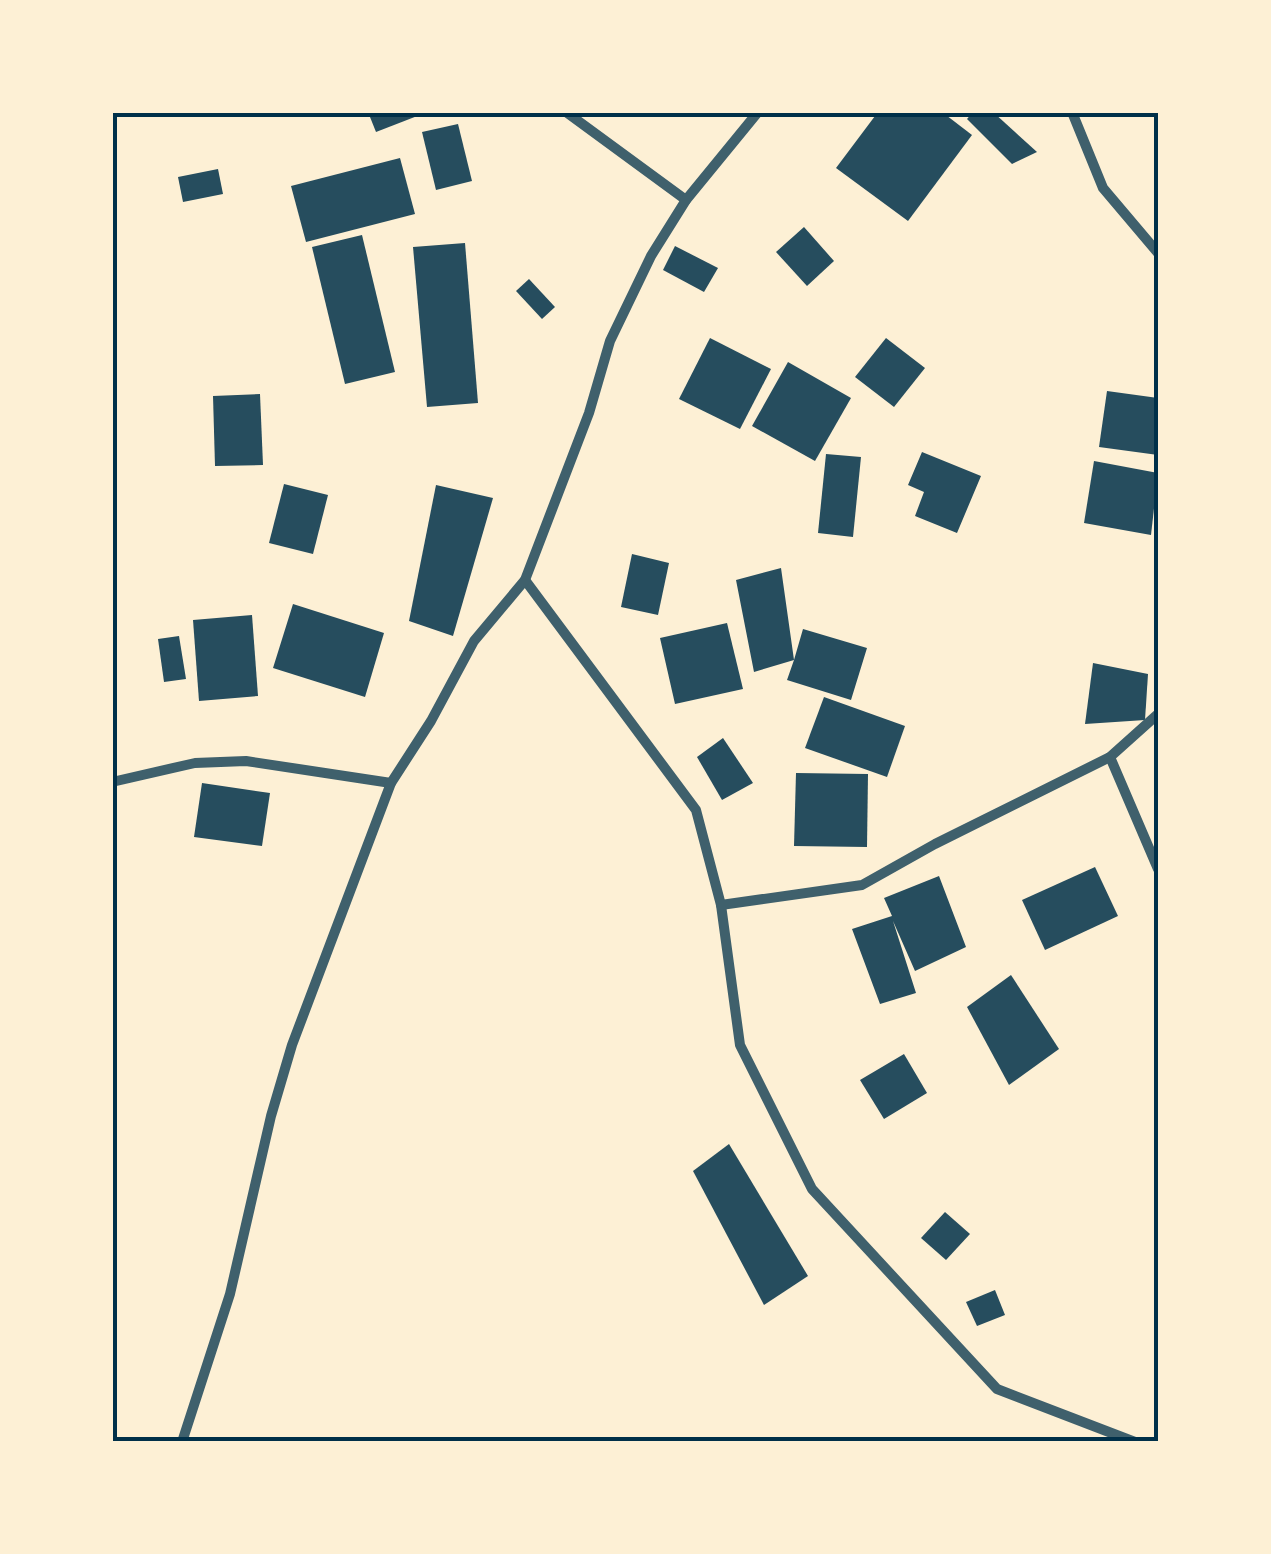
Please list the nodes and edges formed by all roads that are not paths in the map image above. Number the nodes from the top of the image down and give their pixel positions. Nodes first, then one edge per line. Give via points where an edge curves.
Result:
1 (566, 112) edge
2 (758, 112) edge
3 (1072, 112) edge
4 (686, 200) junction
5 (1158, 253) edge
6 (524, 580) junction
7 (1158, 714) edge
8 (1110, 757) junction
9 (112, 782) edge
10 (390, 783) junction
11 (1158, 870) edge
12 (720, 905) junction
13 (182, 1442) edge
14 (1135, 1442) edge

1 - 4 street
2 - 4 street
3 - 5 street via 1103,188
4 - 6 street via 610,341
6 - 10 street via 474,641
6 - 12 street via 696,810
7 - 8 street
8 - 11 street
8 - 12 street via 862,885
9 - 10 street via 195,763 246,761
10 - 13 street via 292,1045 230,1294
12 - 14 street via 740,1045 812,1189 997,1390

